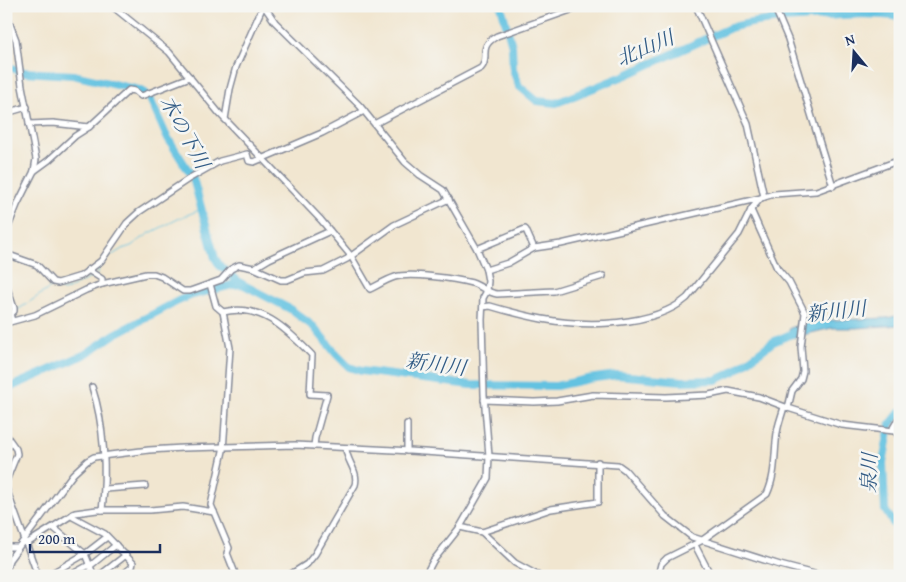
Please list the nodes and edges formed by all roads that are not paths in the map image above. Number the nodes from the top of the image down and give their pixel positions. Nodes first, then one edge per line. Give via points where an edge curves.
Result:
1 (112, 6) edge
2 (263, 6) edge
3 (582, 6) edge
4 (696, 6) edge
5 (775, 8) edge
6 (563, 9) edge
7 (6, 14) edge
8 (190, 77) junction
9 (27, 107) junction
10 (364, 111) junction
11 (6, 113) edge
12 (225, 119) junction
13 (376, 123) junction
14 (30, 124) junction
15 (89, 127) junction
16 (263, 159) junction
17 (900, 160) edge
18 (34, 171) junction
19 (833, 186) junction
20 (762, 198) junction
21 (449, 199) junction
22 (751, 210) junction
23 (330, 231) junction
24 (6, 232) edge
25 (534, 248) junction
26 (477, 249) junction
27 (6, 254) edge
28 (351, 256) junction
29 (254, 268) junction
30 (88, 270) junction
31 (486, 270) junction
32 (603, 276) dead end
33 (102, 284) junction
34 (6, 285) edge
35 (211, 285) junction
36 (487, 290) junction
37 (483, 307) junction
38 (223, 312) junction
39 (10, 319) edge
40 (92, 386) dead end
41 (484, 397) junction
42 (786, 408) junction
43 (900, 416) edge
44 (407, 424) dead end
45 (891, 431) junction
46 (6, 435) edge
47 (900, 438) edge
48 (223, 446) junction
49 (314, 446) junction
50 (346, 448) junction
51 (407, 451) junction
52 (104, 455) junction
53 (489, 456) junction
54 (598, 462) junction
55 (6, 481) edge
56 (145, 486) dead end
57 (6, 488) edge
58 (105, 489) junction
59 (102, 510) junction
60 (214, 512) junction
61 (73, 514) junction
62 (460, 527) junction
63 (54, 528) junction
64 (482, 532) junction
65 (107, 536) junction
66 (701, 541) junction
67 (25, 542) junction
68 (116, 545) junction
69 (695, 545) junction
70 (6, 547) edge
71 (18, 547) junction
72 (85, 554) junction
73 (126, 555) junction
74 (90, 565) junction
75 (6, 572) edge
76 (50, 575) edge
77 (38, 576) edge
78 (69, 576) edge
79 (93, 576) edge
80 (98, 576) edge
81 (120, 576) edge
82 (236, 576) edge
83 (288, 576) edge
84 (425, 576) edge
85 (539, 576) edge
86 (658, 576) edge
87 (711, 576) edge
88 (822, 576) edge

1 - 8 street via 169,52
2 - 10 street via 274,22
2 - 12 street via 236,67
3 - 6 street
4 - 20 street via 748,124
5 - 19 street via 786,32
6 - 13 street via 490,40 485,45 481,68
7 - 9 street via 16,40
8 - 12 street
8 - 15 street via 141,96 129,90
9 - 11 street
9 - 14 street
10 - 13 street
10 - 16 street
12 - 16 street
13 - 21 street via 401,157 443,190
14 - 15 street
14 - 18 street via 36,159
15 - 18 street
16 - 23 street
16 - 30 street via 254,162 247,154 220,161 192,177 139,212 101,261
17 - 19 street
18 - 24 street
19 - 20 street
20 - 22 street
20 - 25 street
21 - 26 street
21 - 28 street via 394,226
22 - 37 street via 739,234 687,298 666,312 604,323 543,319
22 - 42 street via 778,268 800,301 804,316 803,371
23 - 28 street
23 - 29 street
25 - 26 street via 525,229
25 - 31 street
26 - 31 street
27 - 30 street via 37,265 53,282 75,278
28 - 29 street via 323,272 304,272 287,280
28 - 36 street via 370,289 404,275 458,280
29 - 35 street via 239,265
30 - 33 street via 102,279
31 - 36 street
32 - 36 street via 554,291 497,294
33 - 35 street via 154,274 183,291
33 - 39 street via 28,318
34 - 39 street via 14,308
35 - 38 street via 216,306
36 - 37 street
37 - 41 street
38 - 48 street via 231,355
38 - 49 street via 253,312 272,319 312,355 310,394 327,396
40 - 52 street
41 - 42 street via 534,402 593,395 709,395 728,391 759,397
41 - 53 street
42 - 45 street via 842,425
42 - 66 street via 777,431 772,484 767,494
43 - 45 street
44 - 51 street
45 - 47 street
46 - 55 street via 17,454
48 - 49 street
48 - 52 street
48 - 60 street via 211,500
49 - 50 street
50 - 51 street
50 - 83 street via 356,474 356,485 315,554
51 - 53 street
52 - 58 street
52 - 67 street via 87,461 73,474
53 - 54 street
53 - 62 street via 488,478
54 - 64 street via 598,502 551,509
54 - 66 street via 618,465 625,470 665,516
56 - 58 street
57 - 67 street
58 - 59 street
59 - 60 street via 183,507
59 - 61 street
60 - 82 street
61 - 63 street
61 - 65 street via 73,517
62 - 64 street
62 - 84 street
63 - 67 street
63 - 72 street
64 - 85 street via 515,563
65 - 68 street
65 - 72 street
66 - 69 street
66 - 88 street
67 - 71 street
67 - 77 street
68 - 73 street
68 - 74 street
69 - 86 street via 667,558 661,564
69 - 87 street
70 - 71 street
71 - 75 street via 8,560
72 - 74 street
72 - 76 street
73 - 80 street
73 - 81 street via 133,563 132,567
74 - 78 street
74 - 79 street

